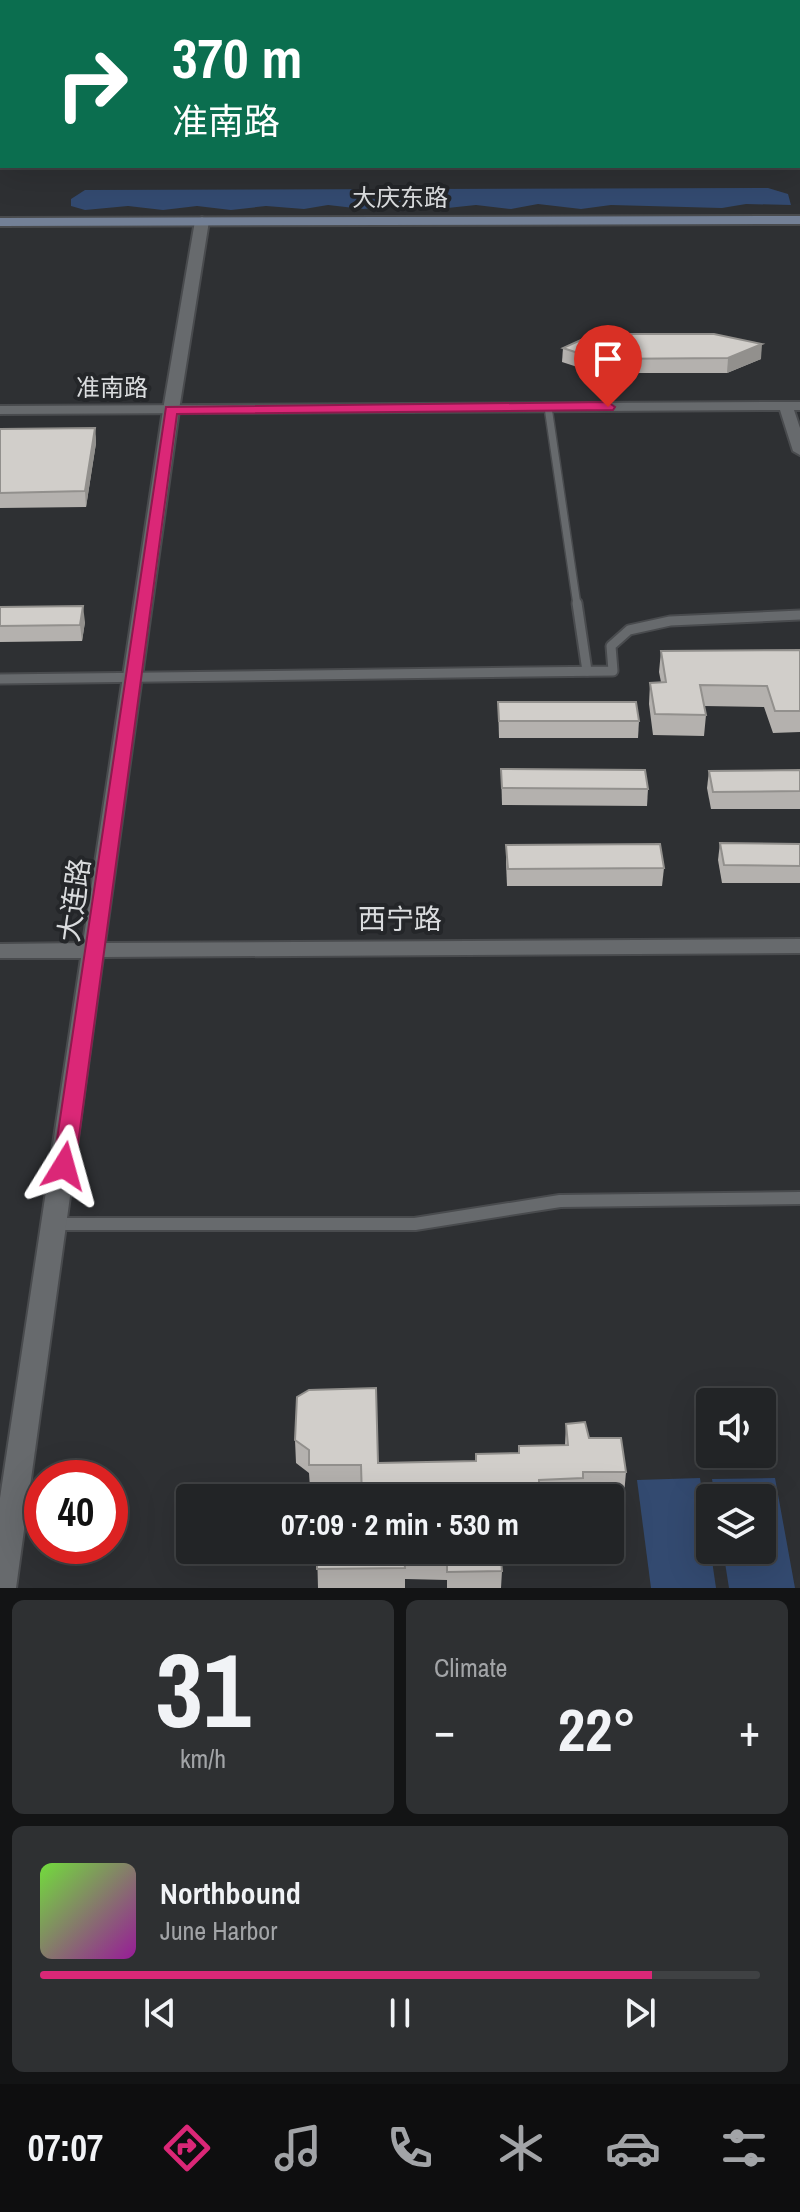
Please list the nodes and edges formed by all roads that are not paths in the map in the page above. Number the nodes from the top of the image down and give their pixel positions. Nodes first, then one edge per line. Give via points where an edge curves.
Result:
1 (800, 220) edge
2 (202, 221) junction
3 (0, 222) edge
4 (793, 406) edge
5 (548, 407) junction
6 (0, 410) edge
7 (171, 410) junction
8 (800, 451) edge
9 (800, 615) edge
10 (587, 671) junction
11 (134, 678) junction
12 (0, 679) edge
13 (800, 946) edge
14 (0, 951) edge
15 (95, 951) junction
16 (800, 1198) edge
17 (55, 1224) junction
18 (1, 1588) edge

1 - 2 main road, 大庆东路
2 - 3 main road, 大庆东路
2 - 7 street, 大连路
4 - 5 street, 准南路
4 - 8 street
5 - 7 street, 准南路
5 - 10 lane
6 - 7 street, 准南路
7 - 11 street, 大连路
9 - 10 lane via 670,621 629,630 611,646 613,671
10 - 11 lane
11 - 12 lane
11 - 15 street, 大连路
13 - 15 street, 西宁路
14 - 15 street, 西宁路
15 - 17 street, 大连路
16 - 17 lane via 560,1201 415,1224
17 - 18 street, 大连路

